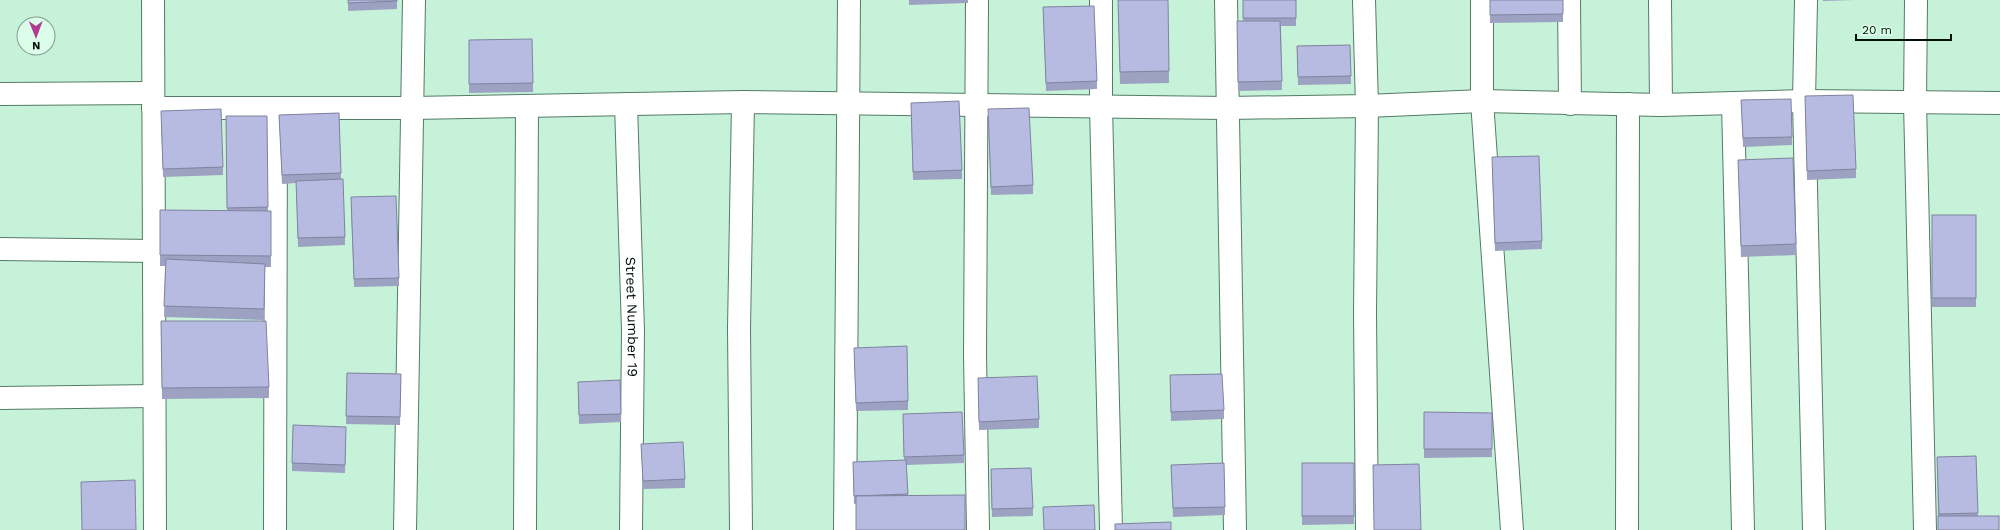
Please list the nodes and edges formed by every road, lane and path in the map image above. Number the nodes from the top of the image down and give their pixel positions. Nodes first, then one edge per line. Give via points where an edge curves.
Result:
1 (153, 0) edge
2 (414, 0) edge
3 (849, 0) edge
4 (977, 0) edge
5 (1101, 0) edge
6 (1226, 0) edge
7 (1364, 0) edge
8 (1482, 0) edge
9 (1569, 0) edge
10 (1660, 0) edge
11 (1806, 0) edge
12 (1916, 0) edge
13 (0, 94) edge
14 (153, 100) junction
15 (1482, 101) junction
16 (1804, 101) junction
17 (744, 102) junction
18 (1733, 103) junction
19 (626, 104) junction
20 (1570, 104) junction
21 (1628, 104) junction
22 (1915, 104) junction
23 (2000, 104) edge
24 (849, 105) junction
25 (978, 105) junction
26 (1661, 105) junction
27 (527, 106) junction
28 (1101, 106) junction
29 (1367, 106) junction
30 (276, 108) junction
31 (412, 108) junction
32 (1227, 108) junction
33 (0, 249) edge
34 (154, 251) junction
35 (154, 396) junction
36 (0, 398) edge
37 (155, 530) edge
38 (275, 530) edge
39 (405, 530) edge
40 (525, 530) edge
41 (631, 530) edge
42 (741, 530) edge
43 (845, 530) edge
44 (978, 530) edge
45 (1111, 530) edge
46 (1236, 530) edge
47 (1367, 530) edge
48 (1512, 530) edge
49 (1627, 530) edge
50 (1743, 530) edge
51 (1814, 530) edge
52 (1925, 530) edge

1 - 14 street
2 - 31 street
3 - 24 street
4 - 25 street
5 - 28 street
6 - 32 street
7 - 29 street
8 - 15 street
9 - 20 street
10 - 26 street
11 - 16 street
12 - 22 street
13 - 14 street
14 - 30 street
14 - 34 street
15 - 20 street
15 - 29 street
15 - 48 street
16 - 18 street
16 - 22 street
16 - 51 street
17 - 19 street
17 - 24 street
17 - 42 street via 739,329
18 - 26 street
18 - 50 street
19 - 27 street
19 - 41 street, Street Number 19 via 633,331
20 - 21 street
21 - 26 street
21 - 49 street
22 - 23 street
22 - 52 street
24 - 25 street
24 - 43 street
25 - 28 street
25 - 44 street via 975,355
27 - 31 street
27 - 40 street
28 - 32 street
28 - 45 street
29 - 32 street
29 - 47 street
30 - 31 street
30 - 38 street
31 - 39 street
32 - 46 street
33 - 34 street
34 - 35 street
35 - 36 street
35 - 37 street

